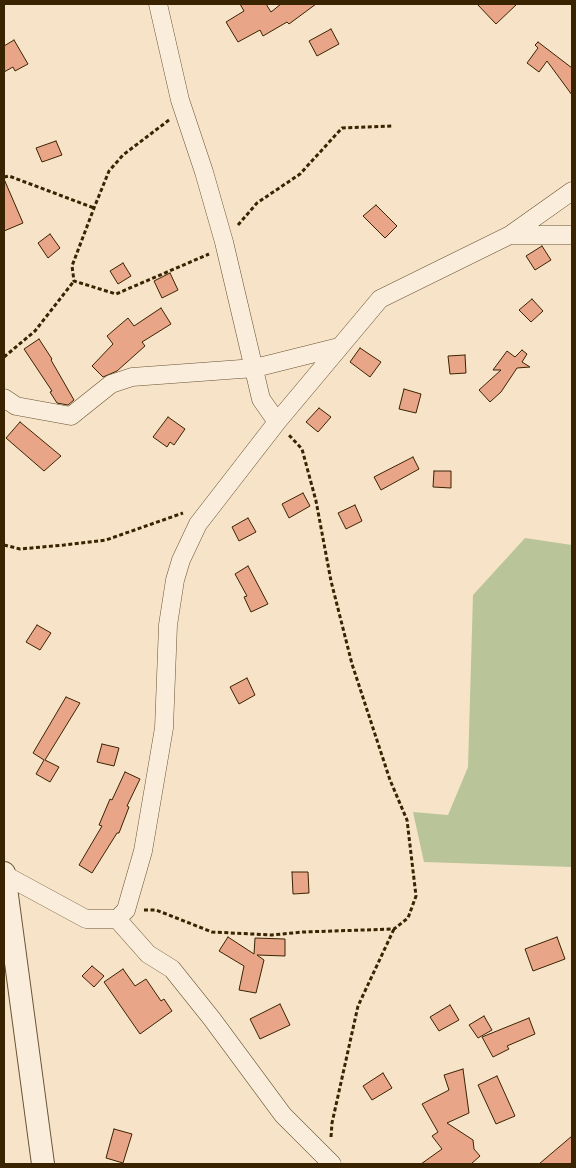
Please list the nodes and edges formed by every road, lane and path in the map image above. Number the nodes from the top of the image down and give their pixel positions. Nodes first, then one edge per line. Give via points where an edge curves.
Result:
1 (158, 4) edge
2 (4, 177) edge
3 (572, 191) edge
4 (94, 208) dead end
5 (510, 235) junction
6 (572, 235) edge
7 (74, 281) dead end
8 (339, 347) junction
9 (4, 357) edge
10 (255, 368) junction
11 (4, 398) edge
12 (277, 422) junction
13 (210, 506) junction
14 (4, 545) edge
15 (4, 874) edge
16 (122, 914) junction
17 (394, 929) junction
18 (42, 1164) edge
19 (330, 1164) edge

1 - 10 street via 180,100 207,181
2 - 4 path via 10,176
3 - 5 street
5 - 6 street
5 - 8 street via 380,299
7 - 9 path via 35,331
8 - 10 street
8 - 12 street
10 - 11 street via 132,378 111,384 71,416 16,406
10 - 12 street via 261,399
12 - 13 street
12 - 17 path via 302,449 352,664 390,780 407,820 416,896 408,918
13 - 14 path via 106,540 20,549
13 - 16 street via 198,524 175,580 168,625 164,728 143,851
15 - 16 street via 86,920
15 - 18 street
16 - 17 path via 156,910 212,932 272,935
16 - 19 street via 148,954 172,969 283,1115
17 - 19 path via 358,1006 332,1123

